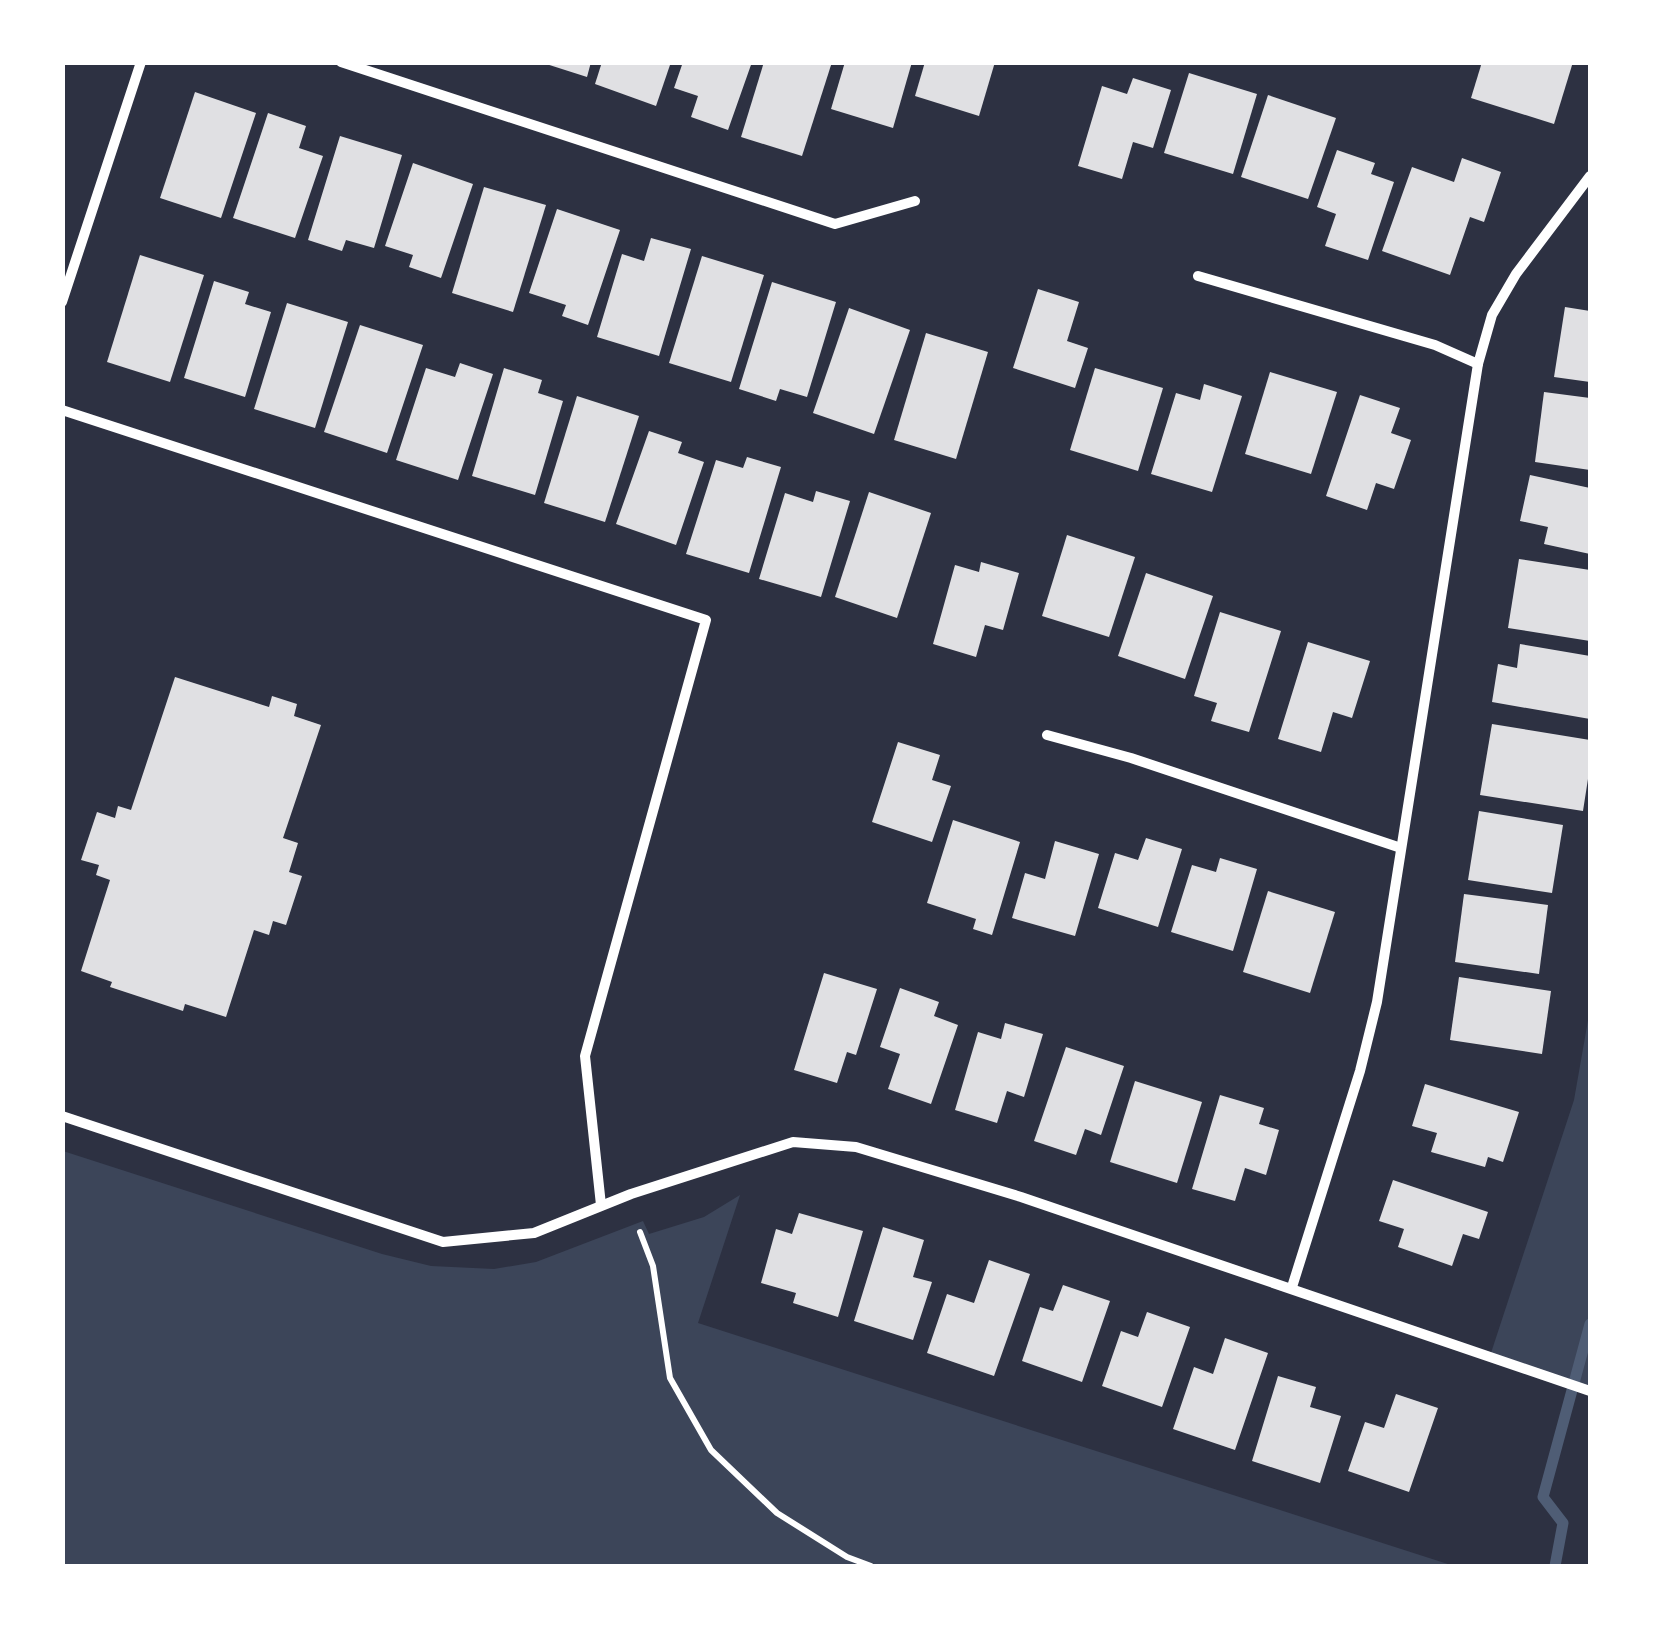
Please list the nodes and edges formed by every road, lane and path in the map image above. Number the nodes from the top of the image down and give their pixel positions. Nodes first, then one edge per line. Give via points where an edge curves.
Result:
1 (141, 62) edge
2 (341, 62) edge
3 (1590, 176) edge
4 (915, 201) dead end
5 (1198, 276) dead end
6 (62, 302) edge
7 (1478, 364) junction
8 (62, 410) edge
9 (1047, 736) dead end
10 (1402, 848) junction
11 (62, 1116) edge
12 (601, 1205) junction
13 (640, 1232) dead end
14 (1292, 1287) junction
15 (1589, 1391) edge
16 (871, 1566) edge

1 - 6 street
2 - 4 street via 836,224
3 - 7 street via 1516,274 1492,315
5 - 7 street via 1436,345
7 - 10 street
8 - 12 street via 706,620 584,1056
9 - 10 street
10 - 14 street via 1360,1071
11 - 12 street via 443,1242 534,1233
12 - 14 street via 794,1142 856,1147
13 - 16 path via 653,1266 670,1378 711,1450 777,1513
14 - 15 street

